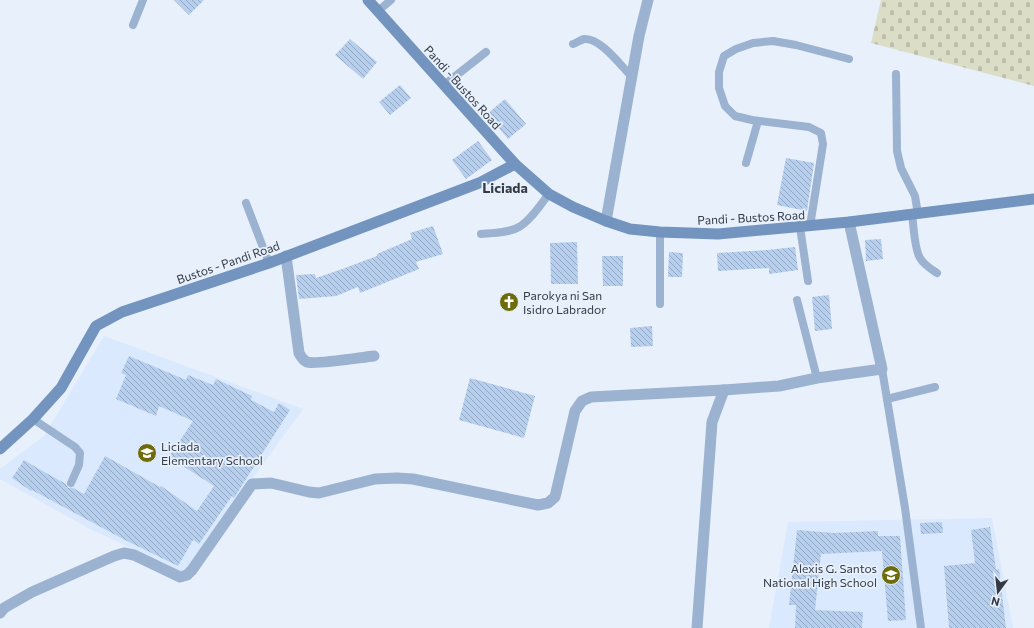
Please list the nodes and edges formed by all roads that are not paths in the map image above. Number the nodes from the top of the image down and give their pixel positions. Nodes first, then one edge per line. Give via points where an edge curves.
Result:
1 (143, 0) edge
2 (368, 0) edge
3 (390, 0) edge
4 (648, 0) edge
5 (378, 11) junction
6 (133, 25) dead end
7 (572, 44) dead end
8 (486, 52) dead end
9 (849, 59) dead end
10 (896, 74) dead end
11 (632, 77) junction
12 (444, 85) junction
13 (758, 121) junction
14 (746, 163) dead end
15 (515, 164) junction
16 (548, 194) junction
17 (1034, 199) edge
18 (246, 203) dead end
19 (915, 214) junction
20 (606, 221) junction
21 (849, 222) junction
22 (805, 227) junction
23 (660, 232) junction
24 (482, 234) dead end
25 (286, 256) junction
26 (269, 263) junction
27 (937, 273) dead end
28 (808, 281) dead end
29 (797, 300) dead end
30 (660, 304) dead end
31 (374, 356) dead end
32 (882, 369) junction
33 (817, 378) junction
34 (935, 387) dead end
35 (724, 390) junction
36 (887, 399) junction
37 (33, 419) junction
38 (0, 448) edge
39 (71, 483) dead end
40 (0, 613) edge
41 (697, 628) edge
42 (921, 628) edge

1 - 6 lane
2 - 5 main road, Pandi - Bustos Road
3 - 5 lane
4 - 11 street via 638,36
5 - 12 main road, Pandi - Bustos Road
7 - 11 lane via 583,39 592,40
8 - 12 lane
9 - 13 lane via 773,41 736,48 724,56 719,72 719,88 724,106 735,116
10 - 19 lane via 897,151 901,168 915,196
11 - 20 street
12 - 15 main road, Pandi - Bustos Road
13 - 14 lane
13 - 22 lane via 810,127 821,132 823,144
15 - 16 main road, Pandi - Bustos Road
15 - 25 main road, Bustos - Pandi Road via 480,183
16 - 20 main road, Pandi - Bustos Road
16 - 24 lane via 519,227
17 - 19 main road, Pandi - Bustos Road
18 - 26 lane
19 - 21 main road, Pandi - Bustos Road
19 - 27 lane via 917,251 924,262
20 - 23 main road, Pandi - Bustos Road via 630,229
21 - 22 main road, Pandi - Bustos Road
21 - 32 street
22 - 23 main road, Pandi - Bustos Road via 718,234
22 - 28 lane
23 - 30 lane
25 - 26 main road, Bustos - Pandi Road
25 - 31 street via 299,353 303,359 308,363 320,363
26 - 37 main road, Bustos - Pandi Road via 122,312 96,326 60,388
29 - 33 lane
32 - 33 street
32 - 36 lane
33 - 35 street via 779,386
34 - 36 lane
35 - 40 street via 590,397 582,401 575,411 555,497 548,503 538,505 397,478 375,479 319,493 271,482 252,484 186,575 180,577 134,555 124,553 32,592
35 - 41 street via 712,422
36 - 42 lane
37 - 38 main road, Bustos - Pandi Road
37 - 39 lane via 80,453 79,465

